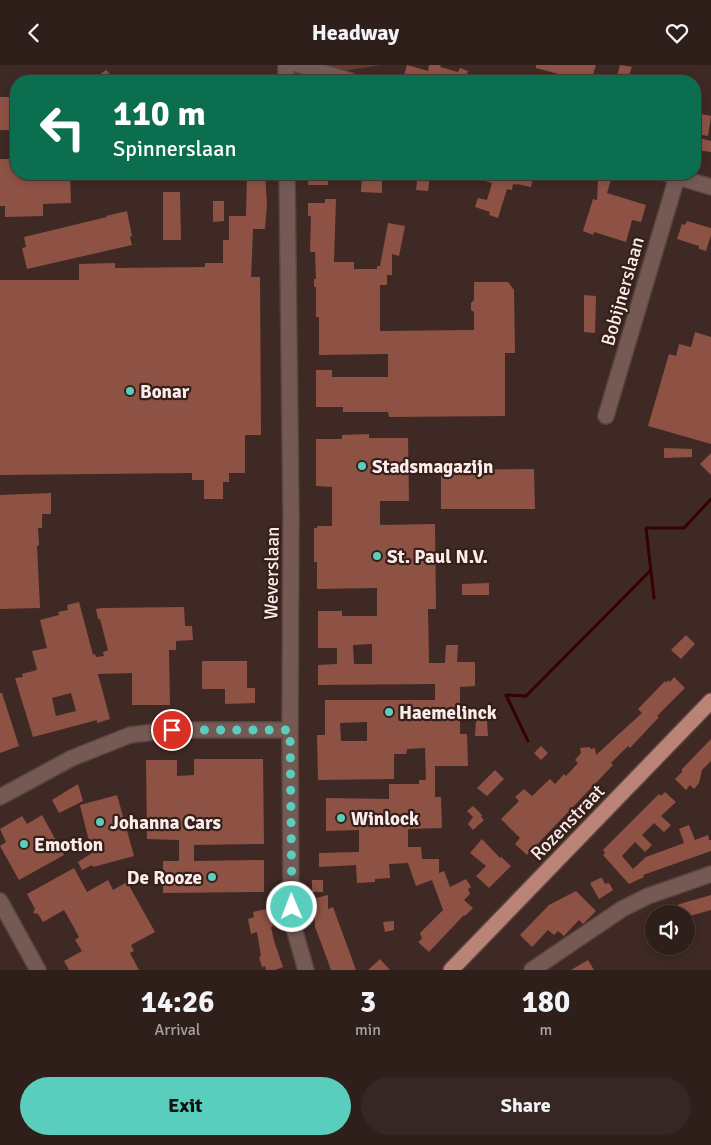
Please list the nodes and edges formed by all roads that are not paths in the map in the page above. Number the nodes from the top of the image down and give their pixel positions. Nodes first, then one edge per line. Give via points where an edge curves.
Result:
1 (299, 65) edge
2 (332, 75) edge
3 (287, 180) edge
4 (671, 180) edge
5 (688, 180) edge
6 (711, 187) edge
7 (606, 416) dead end
8 (711, 701) edge
9 (290, 730) junction
10 (0, 797) edge
11 (711, 874) edge
12 (0, 901) edge
13 (38, 970) edge
14 (306, 970) edge
15 (451, 970) edge
16 (532, 970) edge

1 - 2 street
3 - 9 street, Weverslaan via 292,516
4 - 7 street, Bobijnerslaan
5 - 6 street
8 - 15 main road, Rozenstraat
9 - 10 street via 172,730 130,735 72,758
9 - 14 street, Weverslaan via 292,907
11 - 16 street via 648,896 622,909
12 - 13 street

